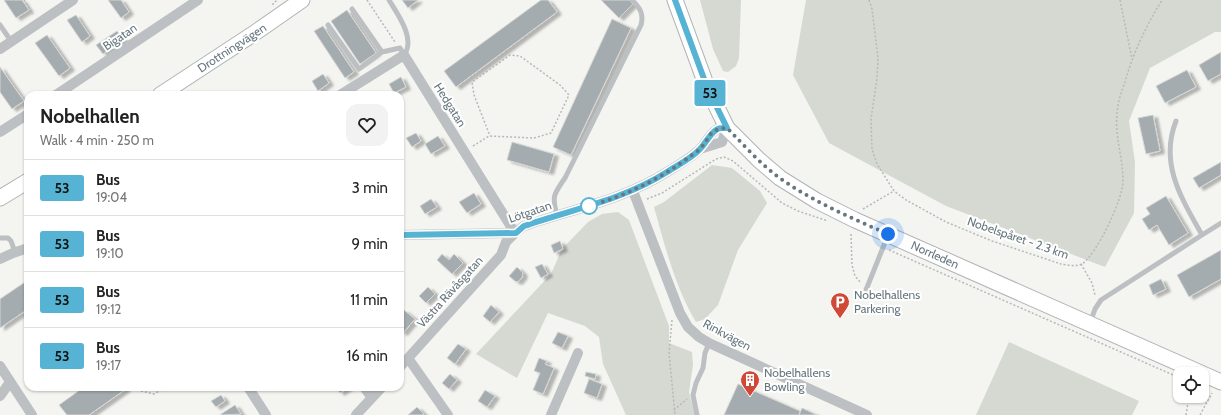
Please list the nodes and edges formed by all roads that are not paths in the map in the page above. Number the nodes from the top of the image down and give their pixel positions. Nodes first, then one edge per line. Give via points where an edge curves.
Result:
1 (73, 0) edge
2 (198, 0) edge
3 (302, 0) edge
4 (390, 0) edge
5 (632, 0) edge
6 (675, 0) edge
7 (352, 9) dead end
8 (0, 25) edge
9 (328, 25) dead end
10 (11, 41) junction
11 (0, 49) edge
12 (382, 52) junction
13 (402, 52) junction
14 (62, 91) edge
15 (166, 91) edge
16 (346, 91) edge
17 (24, 117) edge
18 (1176, 121) dead end
19 (727, 128) junction
20 (0, 132) edge
21 (24, 183) edge
22 (633, 191) junction
23 (0, 198) edge
24 (557, 216) junction
25 (1221, 223) edge
26 (516, 233) junction
27 (888, 234) junction
28 (404, 235) edge
29 (1202, 236) junction
30 (0, 238) edge
31 (24, 249) edge
32 (15, 252) junction
33 (0, 259) edge
34 (866, 290) road end
35 (1089, 324) junction
36 (710, 343) junction
37 (578, 353) dead end
38 (408, 358) junction
39 (404, 362) edge
40 (0, 366) edge
41 (10, 382) junction
42 (1216, 388) edge
43 (251, 391) edge
44 (367, 391) edge
45 (378, 391) edge
46 (0, 396) edge
47 (372, 398) junction
48 (32, 415) edge
49 (266, 415) edge
50 (356, 415) edge
51 (448, 415) edge
52 (551, 415) edge
53 (697, 415) edge
54 (867, 415) edge

1 - 10 street
2 - 14 street, Bigatan
3 - 15 street, Drottningvägen
4 - 13 lane via 408,37 407,50
5 - 24 lane via 642,14 641,25 565,178 554,195
6 - 19 street, Norrleden via 707,87
7 - 12 lane
8 - 10 lane
9 - 12 lane via 359,69
10 - 11 street
12 - 13 lane
13 - 16 street
13 - 26 street, Hedgatan
17 - 20 street
18 - 29 lane via 1171,134 1170,154 1174,181
19 - 22 street, Lötgatan via 722,142 700,149 656,179
19 - 27 street, Norrleden via 780,178 817,201
21 - 23 street
22 - 24 street, Lötgatan
22 - 36 street, Rinkvägen via 677,308 688,327
24 - 26 street, Lötgatan via 524,226
25 - 29 lane
26 - 28 street, Lötgatan
26 - 38 street, Västra Rävåsgatan via 506,242 501,255
27 - 34 lane
27 - 35 street, Norrleden
29 - 35 lane via 1101,300
30 - 32 lane via 8,238
31 - 32 street
32 - 33 street
35 - 42 street, Norrleden
36 - 53 lane via 693,395
36 - 54 street, Rinkvägen
37 - 52 street
38 - 39 street, Västra Rävåsgatan
38 - 51 street
40 - 41 street
41 - 46 street
41 - 48 street
43 - 49 street
44 - 47 street
45 - 47 street
47 - 50 street

